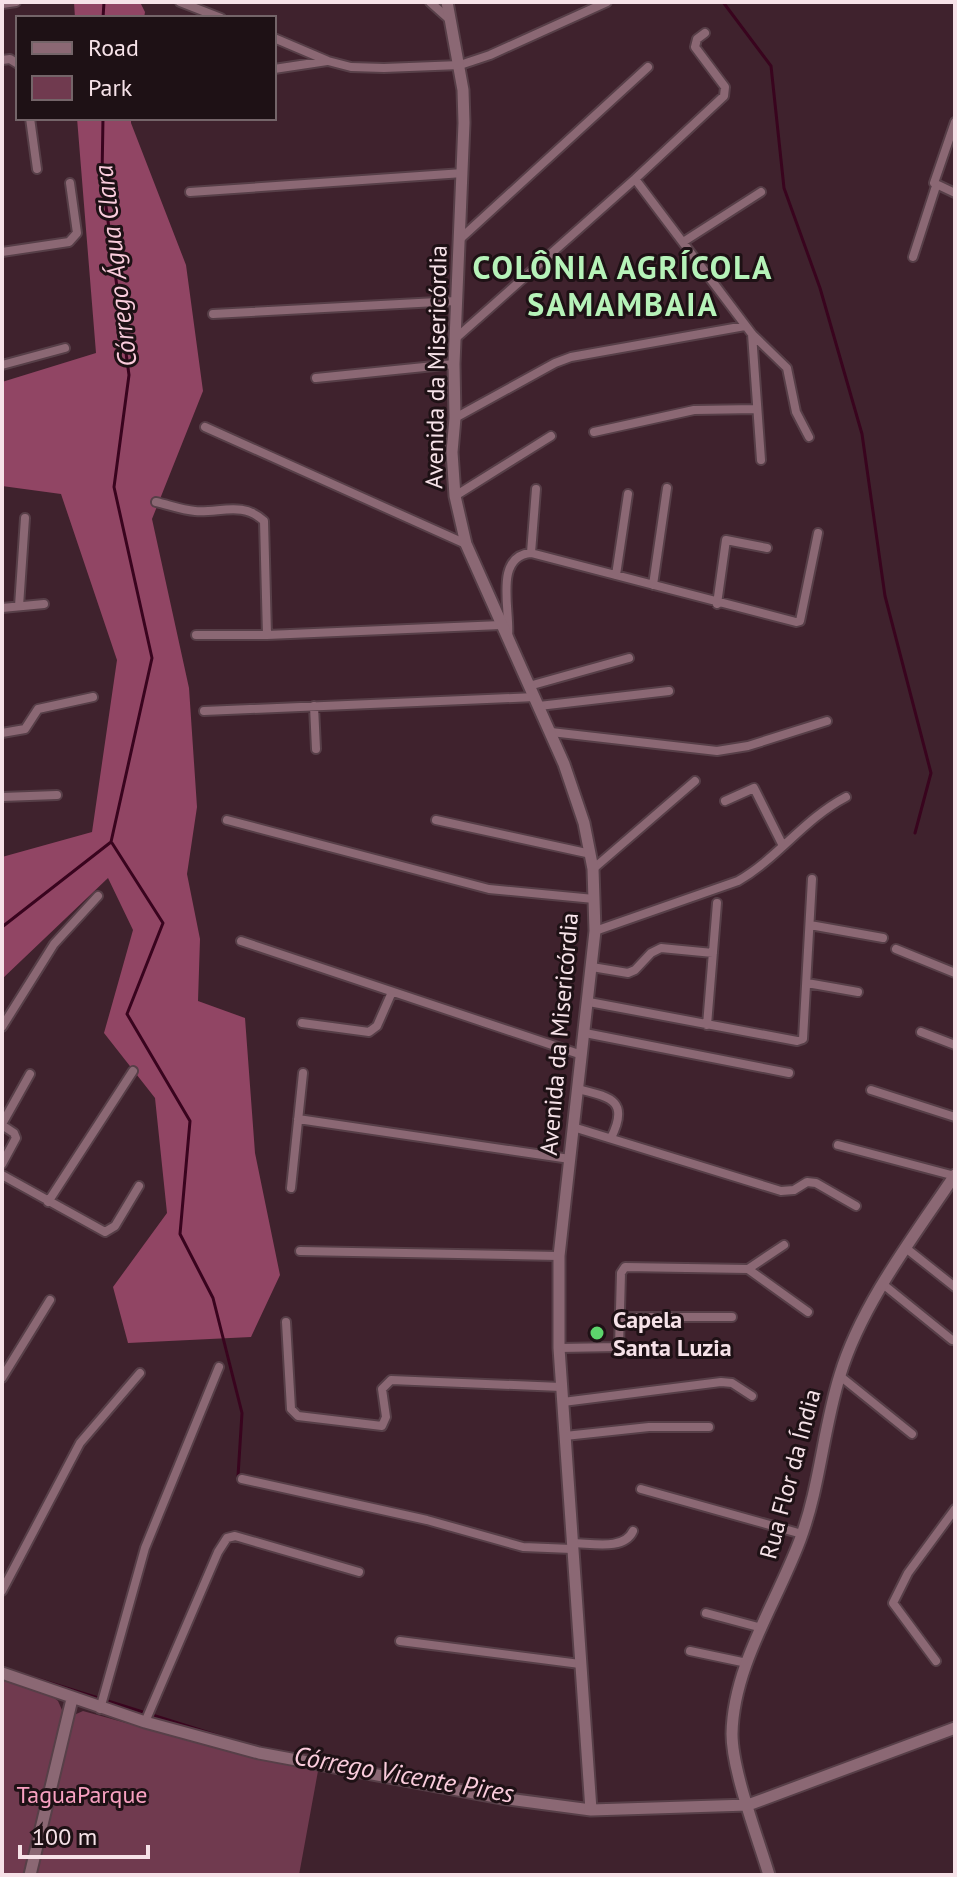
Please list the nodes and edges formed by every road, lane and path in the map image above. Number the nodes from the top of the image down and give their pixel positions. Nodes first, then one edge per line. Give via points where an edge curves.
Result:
1 (16, 2) edge
2 (180, 2) edge
3 (430, 2) edge
4 (447, 2) edge
5 (607, 2) edge
6 (2, 4) edge
7 (216, 16) edge
8 (449, 19) junction
9 (705, 33) dead end
10 (276, 39) edge
11 (328, 61) junction
12 (460, 65) junction
13 (648, 67) dead end
14 (276, 69) edge
15 (30, 120) edge
16 (955, 122) edge
17 (37, 169) dead end
18 (463, 173) junction
19 (635, 179) junction
20 (70, 183) dead end
21 (935, 185) junction
22 (190, 192) dead end
23 (761, 192) dead end
24 (955, 193) edge
25 (460, 239) junction
26 (683, 242) junction
27 (2, 252) edge
28 (913, 257) dead end
29 (456, 301) junction
30 (213, 314) dead end
31 (745, 326) junction
32 (752, 334) junction
33 (456, 338) junction
34 (65, 348) dead end
35 (454, 364) junction
36 (2, 365) edge
37 (316, 378) dead end
38 (757, 409) junction
39 (455, 418) junction
40 (205, 427) dead end
41 (594, 432) dead end
42 (551, 436) dead end
43 (809, 437) dead end
44 (761, 460) dead end
45 (667, 488) dead end
46 (536, 489) dead end
47 (628, 494) dead end
48 (455, 496) junction
49 (156, 502) dead end
50 (25, 518) dead end
51 (818, 533) dead end
52 (466, 544) junction
53 (767, 548) dead end
54 (531, 553) junction
55 (616, 575) junction
56 (653, 585) junction
57 (44, 604) dead end
58 (717, 604) junction
59 (19, 606) junction
60 (2, 608) edge
61 (501, 625) junction
62 (196, 635) dead end
63 (267, 635) junction
64 (508, 641) junction
65 (629, 658) dead end
66 (669, 691) dead end
67 (93, 697) dead end
68 (534, 697) junction
69 (314, 706) junction
70 (204, 711) dead end
71 (827, 721) dead end
72 (551, 732) junction
73 (2, 733) edge
74 (316, 749) dead end
75 (695, 781) dead end
76 (57, 795) dead end
77 (2, 797) edge
78 (846, 797) dead end
79 (725, 801) dead end
80 (227, 820) dead end
81 (436, 820) dead end
82 (782, 844) junction
83 (591, 854) junction
84 (593, 869) junction
85 (812, 879) dead end
86 (98, 896) dead end
87 (594, 899) junction
88 (717, 903) dead end
89 (810, 925) junction
90 (595, 931) junction
91 (883, 938) dead end
92 (241, 941) dead end
93 (896, 949) dead end
94 (713, 953) junction
95 (592, 967) junction
96 (955, 973) edge
97 (807, 983) junction
98 (392, 992) junction
99 (858, 992) dead end
100 (589, 1002) junction
101 (302, 1023) dead end
102 (707, 1025) junction
103 (2, 1027) edge
104 (921, 1032) dead end
105 (585, 1033) junction
106 (955, 1045) edge
107 (582, 1055) junction
108 (133, 1071) dead end
109 (303, 1073) dead end
110 (789, 1073) dead end
111 (30, 1074) dead end
112 (578, 1089) junction
113 (871, 1090) dead end
114 (955, 1117) edge
115 (298, 1119) junction
116 (2, 1124) edge
117 (573, 1127) junction
118 (611, 1138) junction
119 (838, 1145) dead end
120 (570, 1159) junction
121 (2, 1164) edge
122 (2, 1175) edge
123 (955, 1176) edge
124 (139, 1186) dead end
125 (291, 1188) dead end
126 (48, 1202) junction
127 (856, 1206) dead end
128 (784, 1245) dead end
129 (907, 1249) junction
130 (300, 1251) dead end
131 (559, 1256) junction
132 (748, 1269) junction
133 (884, 1285) junction
134 (955, 1287) edge
135 (50, 1300) dead end
136 (808, 1312) dead end
137 (620, 1317) junction
138 (732, 1317) dead end
139 (286, 1322) dead end
140 (952, 1340) dead end
141 (559, 1348) junction
142 (219, 1367) dead end
143 (140, 1373) dead end
144 (840, 1376) junction
145 (2, 1378) edge
146 (561, 1387) junction
147 (752, 1396) dead end
148 (563, 1402) junction
149 (709, 1427) dead end
150 (912, 1434) dead end
151 (565, 1436) junction
152 (242, 1479) dead end
153 (641, 1489) dead end
154 (955, 1509) edge
155 (633, 1531) dead end
156 (802, 1534) junction
157 (572, 1546) junction
158 (359, 1572) dead end
159 (2, 1591) edge
160 (706, 1613) dead end
161 (762, 1628) junction
162 (400, 1641) dead end
163 (690, 1651) dead end
164 (936, 1661) dead end
165 (747, 1663) junction
166 (580, 1664) junction
167 (2, 1673) edge
168 (72, 1699) junction
169 (100, 1709) junction
170 (145, 1722) junction
171 (955, 1728) edge
172 (591, 1804) junction
173 (748, 1805) junction
174 (30, 1875) edge
175 (769, 1875) edge

1 - 6 street
2 - 7 street
3 - 8 street
4 - 8 street, Avenida da Misericórdia
5 - 12 street
8 - 12 street, Avenida da Misericórdia
9 - 19 street via 695,47 725,87 724,96
10 - 11 street
11 - 12 street via 363,68
11 - 14 street
12 - 18 street, Avenida da Misericórdia
13 - 25 street
15 - 17 street
16 - 21 street
18 - 22 street
18 - 25 street, Avenida da Misericórdia
19 - 26 street
19 - 33 street
20 - 27 street via 74,238
21 - 24 street
21 - 28 street
23 - 26 street
25 - 29 street, Avenida da Misericórdia
26 - 31 street
29 - 30 street
29 - 33 street, Avenida da Misericórdia
31 - 32 street
31 - 39 street via 571,357
32 - 38 street
32 - 43 street via 787,368 796,412
33 - 35 street, Avenida da Misericórdia
34 - 36 street
35 - 37 street
35 - 39 street, Avenida da Misericórdia
38 - 41 street via 694,410
38 - 44 street
39 - 48 street, Avenida da Misericórdia
40 - 52 street
42 - 48 street
45 - 56 street
46 - 54 street
47 - 55 street
48 - 52 street, Avenida da Misericórdia
49 - 63 street via 198,511 237,508 264,521
50 - 59 street
51 - 58 street via 800,621
52 - 61 street, Avenida da Misericórdia
53 - 58 street via 726,540
54 - 55 street
54 - 64 street via 512,560
55 - 56 street
56 - 58 street
57 - 59 street
59 - 60 street
61 - 63 street
61 - 64 street, Avenida da Misericórdia
62 - 63 street
64 - 68 street, Avenida da Misericórdia
65 - 68 street
66 - 68 street
67 - 73 street via 38,709 25,729
68 - 69 street
68 - 72 street, Avenida da Misericórdia
69 - 70 street
69 - 74 street
71 - 72 street via 717,751
72 - 83 street, Avenida da Misericórdia
75 - 84 street
76 - 77 street
78 - 82 street
79 - 82 street via 754,788
80 - 87 street via 489,889
81 - 83 street
82 - 90 street via 738,881
83 - 84 street, Avenida da Misericórdia
84 - 87 street, Avenida da Misericórdia
85 - 89 street
86 - 103 street via 54,944
87 - 90 street, Avenida da Misericórdia
88 - 94 street
89 - 91 street
89 - 97 street
90 - 95 street, Avenida da Misericórdia
92 - 98 street
93 - 96 street
94 - 95 street via 661,948 628,973
94 - 102 street
95 - 100 street, Avenida da Misericórdia
97 - 99 street
97 - 102 street via 803,1039
98 - 101 street via 369,1032
98 - 107 street
100 - 102 street
100 - 105 street, Avenida da Misericórdia
104 - 106 street
105 - 107 street, Avenida da Misericórdia
105 - 110 street
107 - 112 street, Avenida da Misericórdia
108 - 126 street
109 - 115 street
111 - 116 street
112 - 117 street, Avenida da Misericórdia
112 - 118 street via 615,1102 619,1120
113 - 114 street
115 - 120 street
115 - 125 street
116 - 121 street via 16,1138
117 - 118 street
117 - 120 street, Avenida da Misericórdia
118 - 127 street via 781,1191 816,1183
119 - 123 street
120 - 131 street, Avenida da Misericórdia
122 - 126 street
123 - 129 street, Rua Flor da Índia
124 - 126 street via 108,1232
128 - 132 street
129 - 133 street, Rua Flor da Índia
129 - 134 street
130 - 131 street
131 - 141 street, Avenida da Misericórdia
132 - 136 street
132 - 137 street via 625,1267
133 - 140 street
133 - 144 street, Rua Flor da Índia via 856,1331
135 - 145 street
137 - 138 street
137 - 141 street via 619,1347
139 - 146 street via 291,1409 298,1416 382,1426 382,1389 391,1380
141 - 146 street, Avenida da Misericórdia
142 - 169 street via 145,1548
143 - 159 street via 80,1443
144 - 150 street
144 - 156 street, Rua Flor da Índia
146 - 148 street, Avenida da Misericórdia
147 - 148 street via 721,1382
148 - 151 street, Avenida da Misericórdia
149 - 151 street
151 - 157 street, Avenida da Misericórdia
152 - 157 street via 523,1547
153 - 156 street
154 - 164 street via 893,1603
155 - 157 street via 622,1543
156 - 161 street, Rua Flor da Índia
157 - 166 street, Avenida da Misericórdia
158 - 170 street via 227,1538
160 - 161 street
161 - 165 street, Rua Flor da Índia
162 - 166 street
163 - 165 street
165 - 173 street, Rua Flor da Índia via 732,1735
166 - 172 street, Avenida da Misericórdia
167 - 168 street
168 - 169 street
168 - 174 street
169 - 170 street
170 - 172 street via 350,1771 501,1798
171 - 173 street
172 - 173 street via 608,1809
173 - 175 street, Rua Flor da Índia

